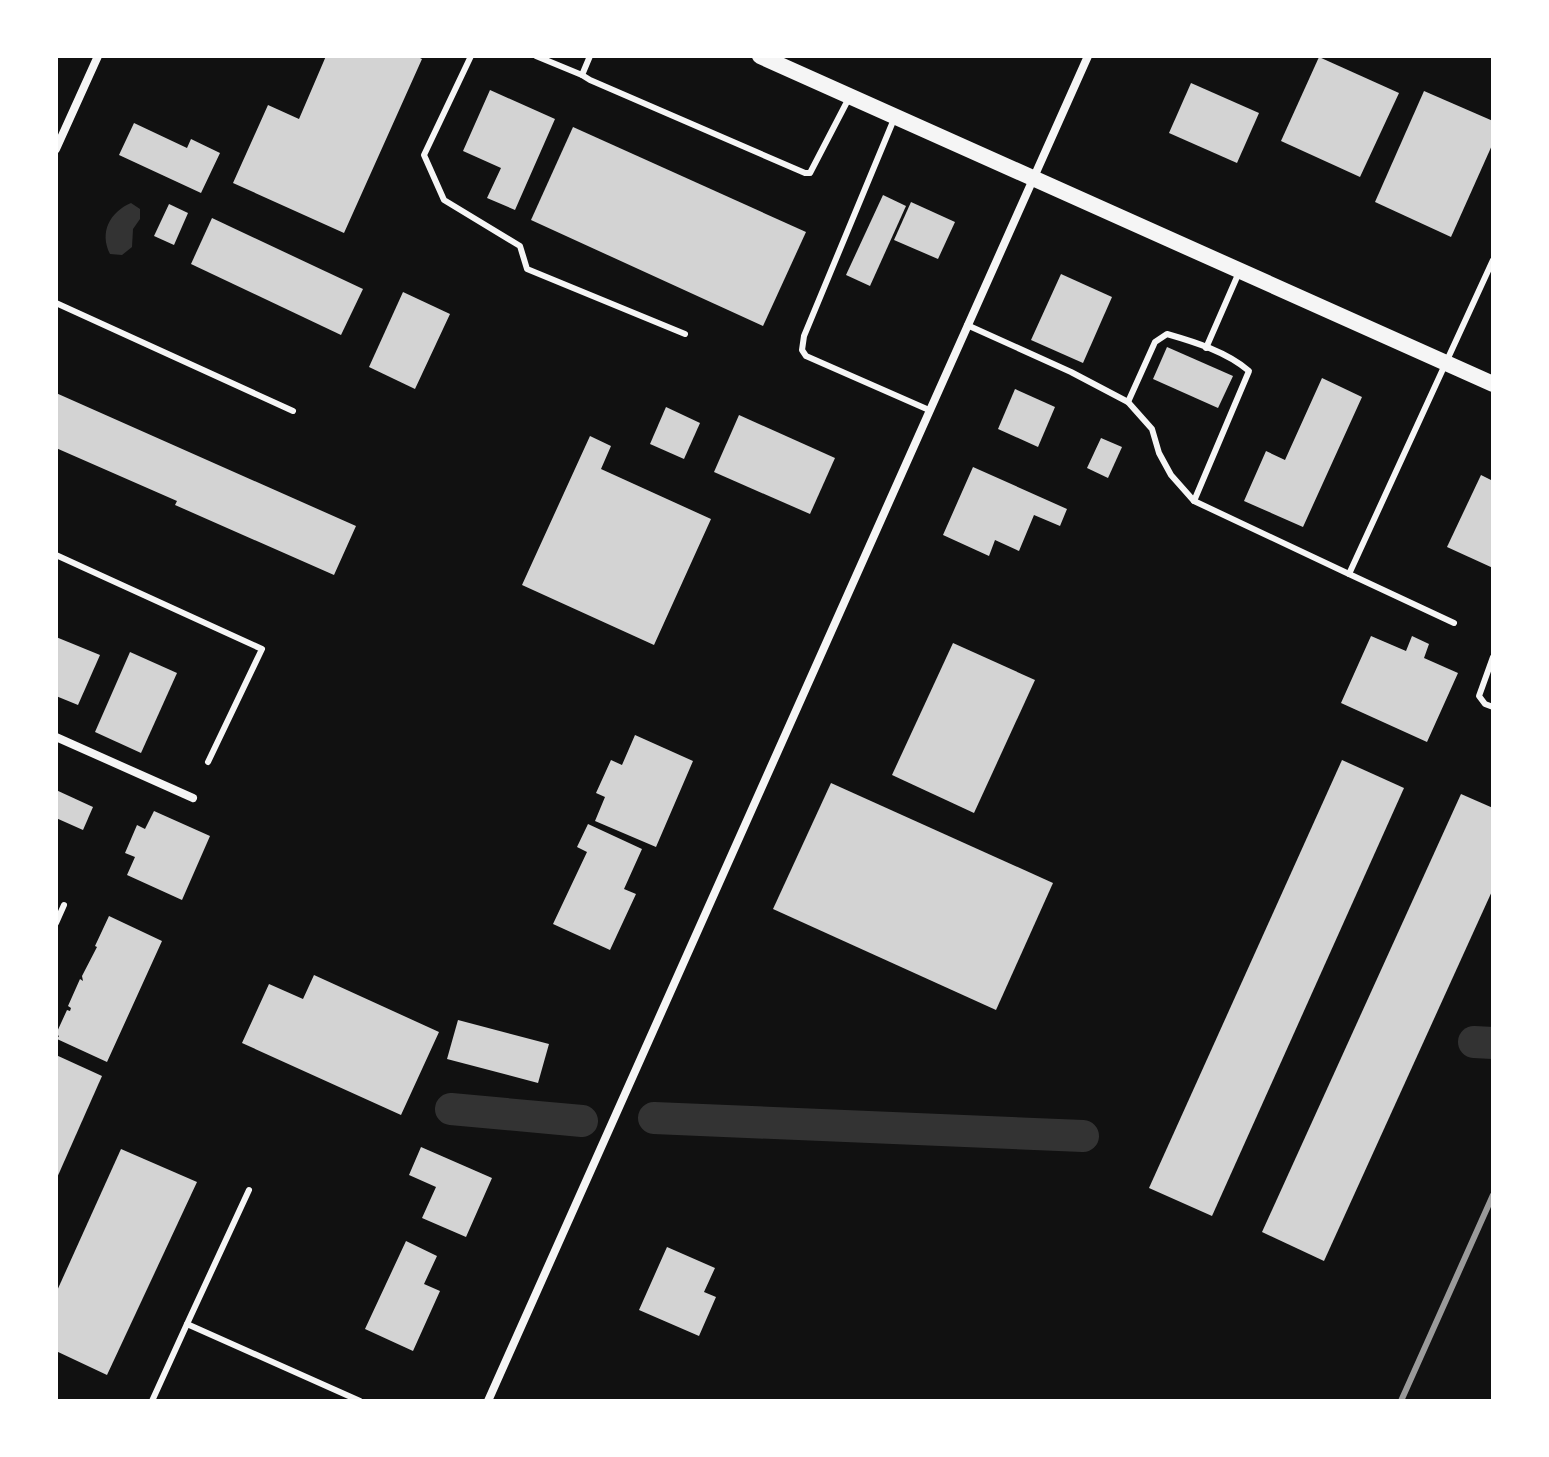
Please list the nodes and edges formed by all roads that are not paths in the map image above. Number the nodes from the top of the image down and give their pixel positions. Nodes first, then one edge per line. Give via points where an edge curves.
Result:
1 (98, 56) edge
2 (471, 56) edge
3 (536, 56) edge
4 (590, 56) edge
5 (760, 56) edge
6 (1088, 56) edge
7 (788, 62) edge
8 (582, 75) junction
9 (850, 96) junction
10 (896, 116) junction
11 (56, 149) edge
12 (1032, 177) junction
13 (1493, 260) edge
14 (1240, 270) junction
15 (56, 303) edge
16 (967, 325) junction
17 (685, 334) dead end
18 (1206, 348) junction
19 (1446, 363) junction
20 (1493, 384) edge
21 (1128, 402) junction
22 (929, 410) junction
23 (293, 411) dead end
24 (1194, 501) junction
25 (56, 555) edge
26 (1349, 574) junction
27 (1454, 623) dead end
28 (1493, 657) edge
29 (1493, 707) edge
30 (56, 737) edge
31 (208, 762) dead end
32 (193, 798) dead end
33 (64, 905) dead end
34 (56, 923) edge
35 (249, 1190) dead end
36 (187, 1324) junction
37 (152, 1401) edge
38 (360, 1401) edge
39 (488, 1401) edge

1 - 11 street
2 - 17 lane via 424,155 444,200 520,246 527,269
3 - 8 lane
4 - 8 lane
5 - 7 main road
6 - 12 street
7 - 9 main road
8 - 9 lane via 810,173
9 - 10 main road
10 - 12 main road
10 - 22 lane via 802,350
12 - 14 main road
12 - 16 street
13 - 19 lane
14 - 18 lane
14 - 19 main road
15 - 23 lane
16 - 21 lane
16 - 22 street
18 - 21 lane via 1167,334 1155,342
18 - 24 lane via 1249,371
19 - 20 main road
19 - 26 lane
21 - 24 lane via 1152,429 1165,464
22 - 39 street
24 - 26 lane
25 - 31 lane via 262,649
26 - 27 lane
28 - 29 lane via 1479,696
30 - 32 street
33 - 34 lane
35 - 36 lane
36 - 37 lane
36 - 38 lane

